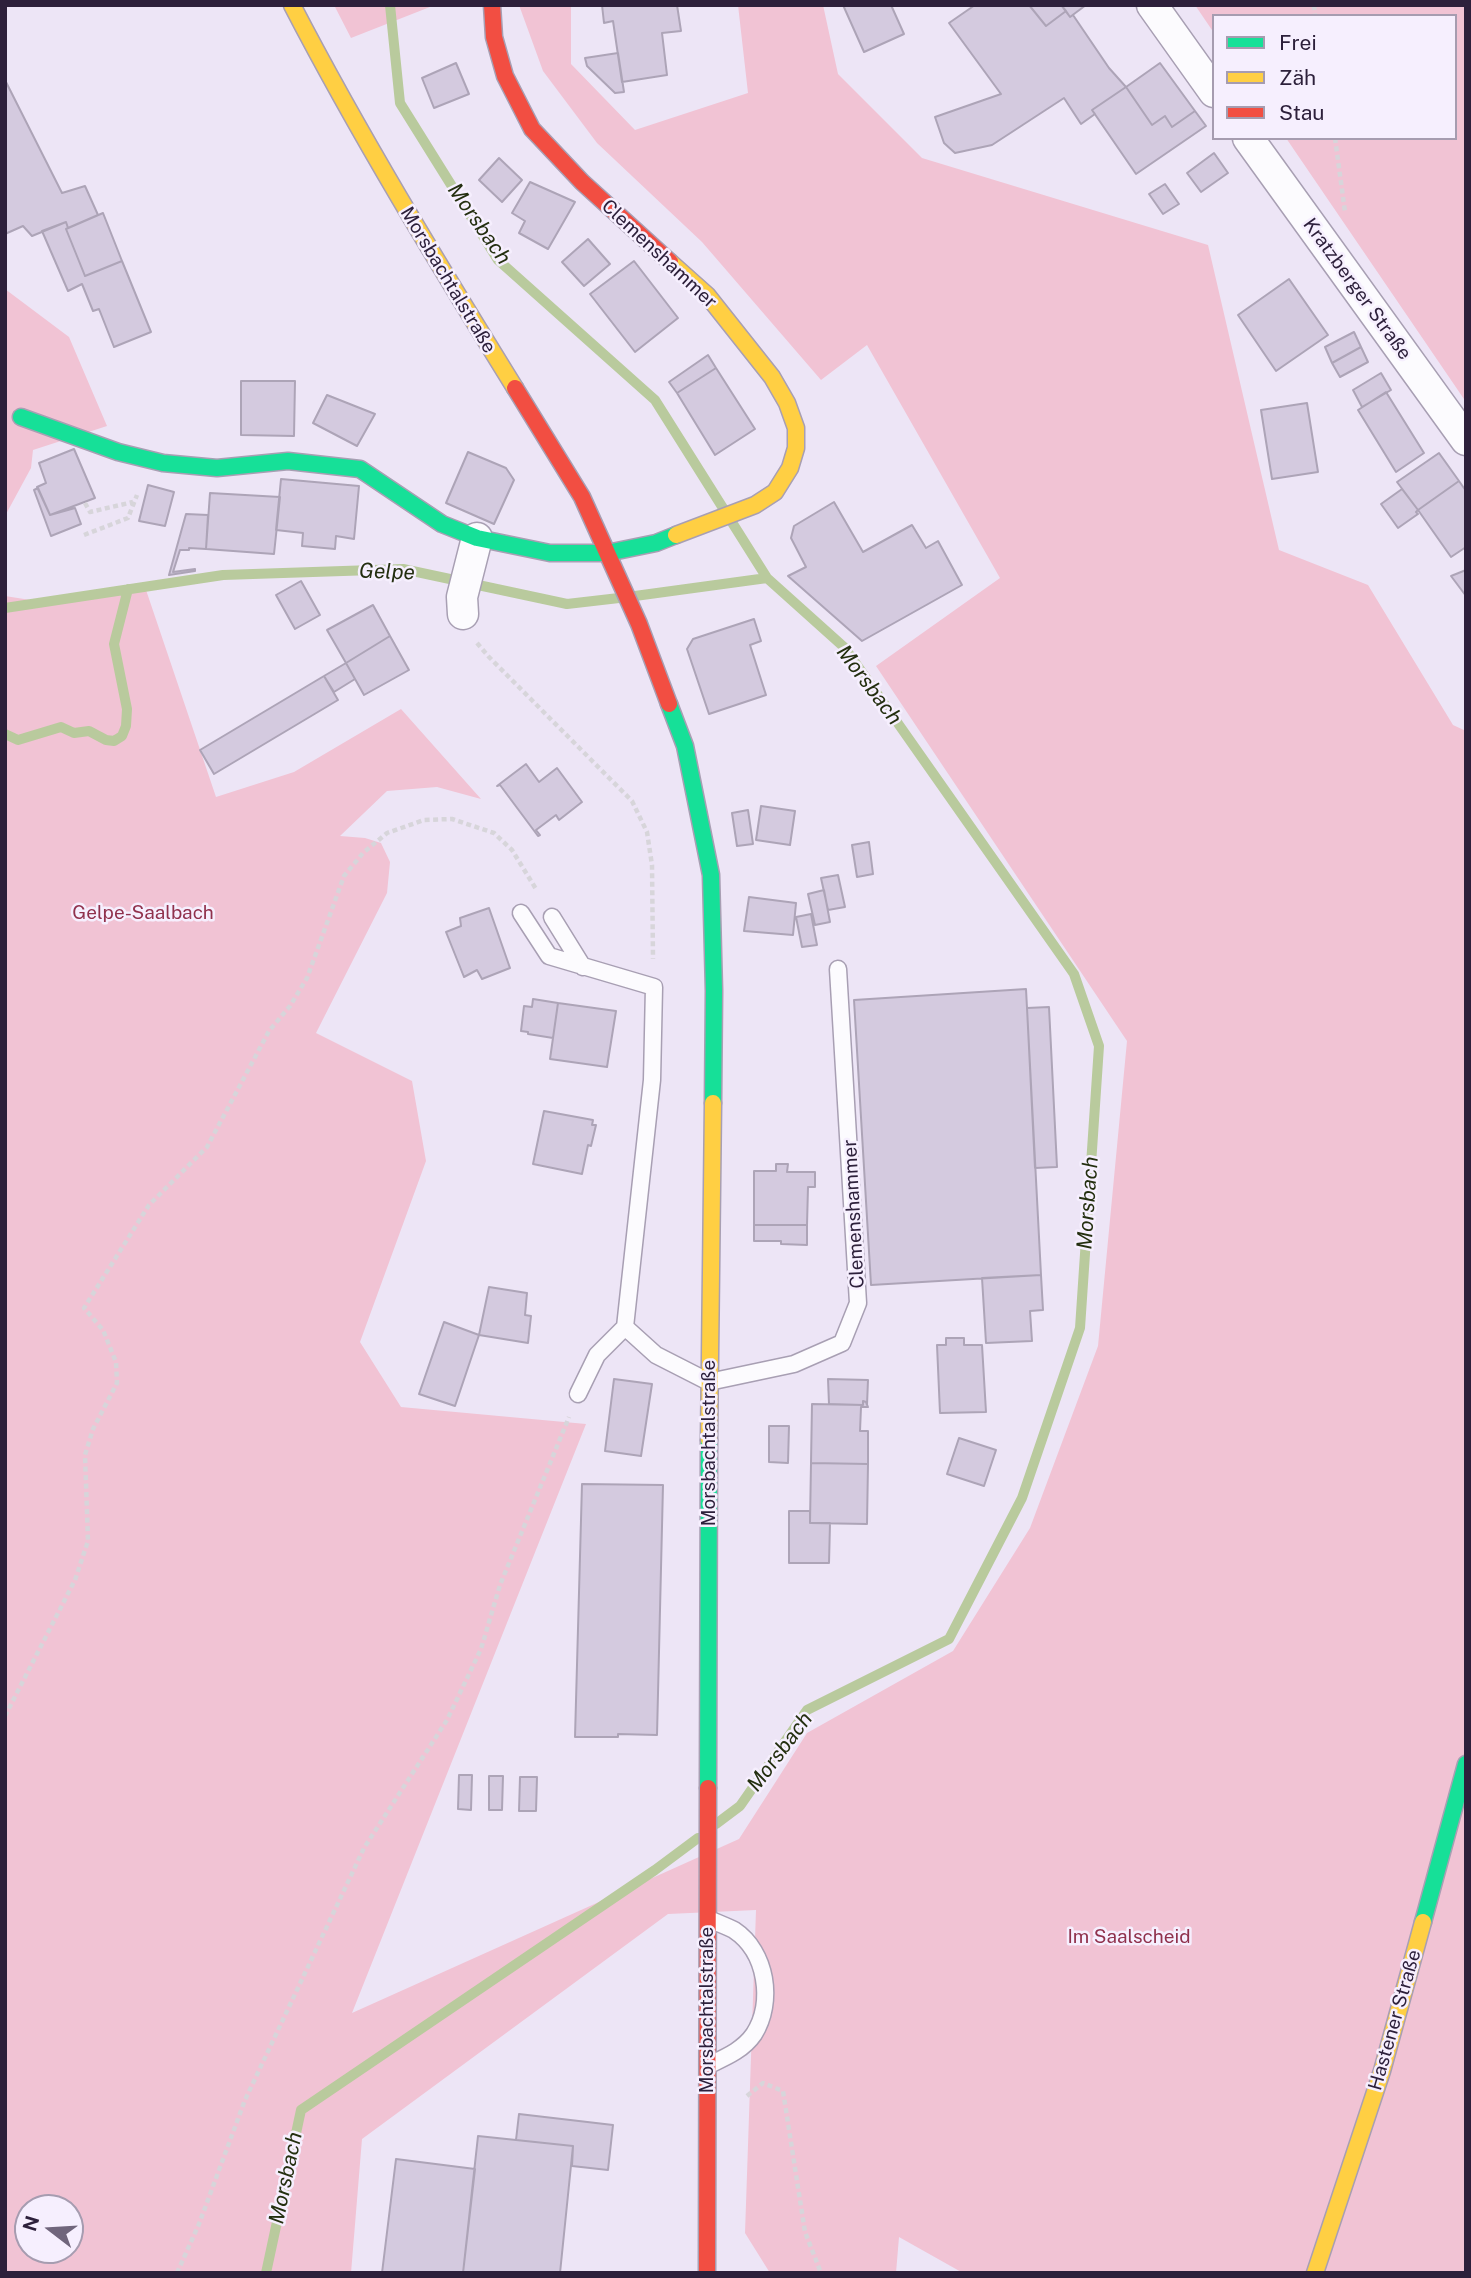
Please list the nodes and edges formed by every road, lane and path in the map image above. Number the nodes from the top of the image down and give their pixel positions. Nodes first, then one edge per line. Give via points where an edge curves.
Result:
1 (292, 5) edge
2 (492, 5) edge
3 (1152, 5) edge
4 (1212, 89) edge
5 (1249, 140) edge
6 (21, 417) dead end
7 (1466, 440) edge
8 (85, 503) dead end
9 (84, 535) dead end
10 (477, 538) junction
11 (607, 553) junction
12 (462, 606) joint
13 (521, 913) dead end
14 (552, 917) joint
15 (583, 967) junction
16 (838, 969) dead end
17 (653, 987) junction
18 (625, 1327) junction
19 (709, 1382) junction
20 (578, 1394) joint
21 (5, 1716) edge
22 (1466, 1764) edge
23 (707, 1918) junction
24 (707, 2066) junction
25 (741, 2107) dead end
26 (177, 2273) edge
27 (707, 2273) edge
28 (821, 2273) edge
29 (1315, 2273) edge

1 - 11 main road, Morsbachtalstraße via 409,216 582,498
2 - 11 main road, Clemenshammer via 494,37 505,76 532,129 707,295 772,377 796,428 790,468 775,492 755,505 656,543
3 - 4 street
5 - 7 street, Kratzberger Straße
6 - 10 main road, Clemenshammer via 163,463 216,468 288,461 360,469 442,524
8 - 9 path via 90,512 134,502 128,518
10 - 11 main road, Clemenshammer via 550,553
10 - 12 street
11 - 19 main road, Morsbachtalstraße via 685,746 711,875
12 - 17 path via 469,633 489,657 632,801 647,832 652,865
13 - 15 lane via 549,956
14 - 15 lane
14 - 21 path via 512,850 494,834 453,819 424,820 387,833 363,852 344,876 307,978 270,1031 207,1147 149,1205 84,1308 103,1330 116,1362 117,1383 85,1455 88,1541 75,1580
15 - 17 lane
16 - 19 lane, Clemenshammer via 858,1303 842,1342 794,1364
17 - 18 lane via 652,1080
18 - 19 lane via 656,1355
18 - 20 lane via 597,1355
19 - 23 main road, Morsbachtalstraße
20 - 26 path via 500,1585 481,1649 447,1720 364,1848 245,2100
22 - 29 main road, Hastener Straße via 1382,2071
23 - 24 main road, Morsbachtalstraße
23 - 24 lane via 735,1931 755,1952 765,1979 764,2007 754,2034 734,2054
24 - 27 main road, Morsbachtalstraße
25 - 28 path via 763,2083 783,2091 805,2232

